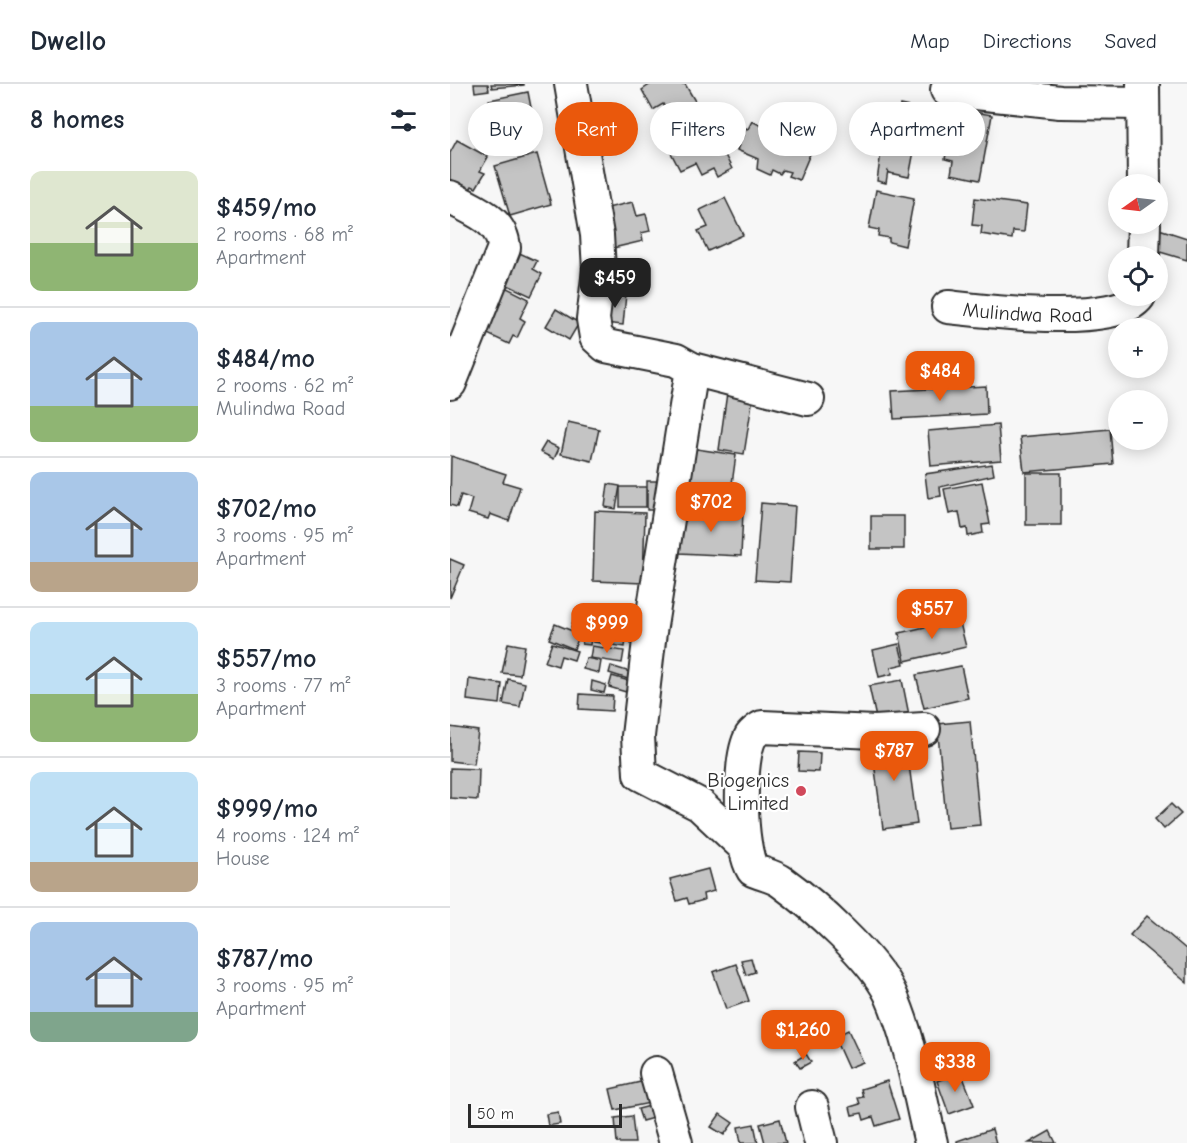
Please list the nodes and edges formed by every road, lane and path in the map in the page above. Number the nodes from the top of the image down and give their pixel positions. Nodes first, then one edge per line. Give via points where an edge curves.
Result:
1 (572, 84) edge
2 (947, 90) dead end
3 (1142, 93) edge
4 (1144, 174) edge
5 (450, 197) edge
6 (1127, 306) edge
7 (948, 307) dead end
8 (692, 369) junction
9 (450, 383) edge
10 (808, 399) dead end
11 (924, 729) dead end
12 (745, 847) junction
13 (656, 1073) dead end
14 (812, 1107) dead end
15 (676, 1143) edge
16 (821, 1143) edge
17 (931, 1143) edge

1 - 8 street via 597,235 599,270 593,319 596,338 606,346 676,360
2 - 3 street via 1039,101
3 - 4 street
5 - 9 street via 497,225 503,234 504,248
6 - 7 street, Mulindwa Road via 1084,314 1005,313
8 - 10 street
8 - 12 street via 650,632 638,736 640,774 700,805
11 - 12 street via 875,732 762,727 752,734 745,755
12 - 17 street via 753,870 780,880 815,909 866,958 889,992 907,1041
13 - 15 street
14 - 16 street

